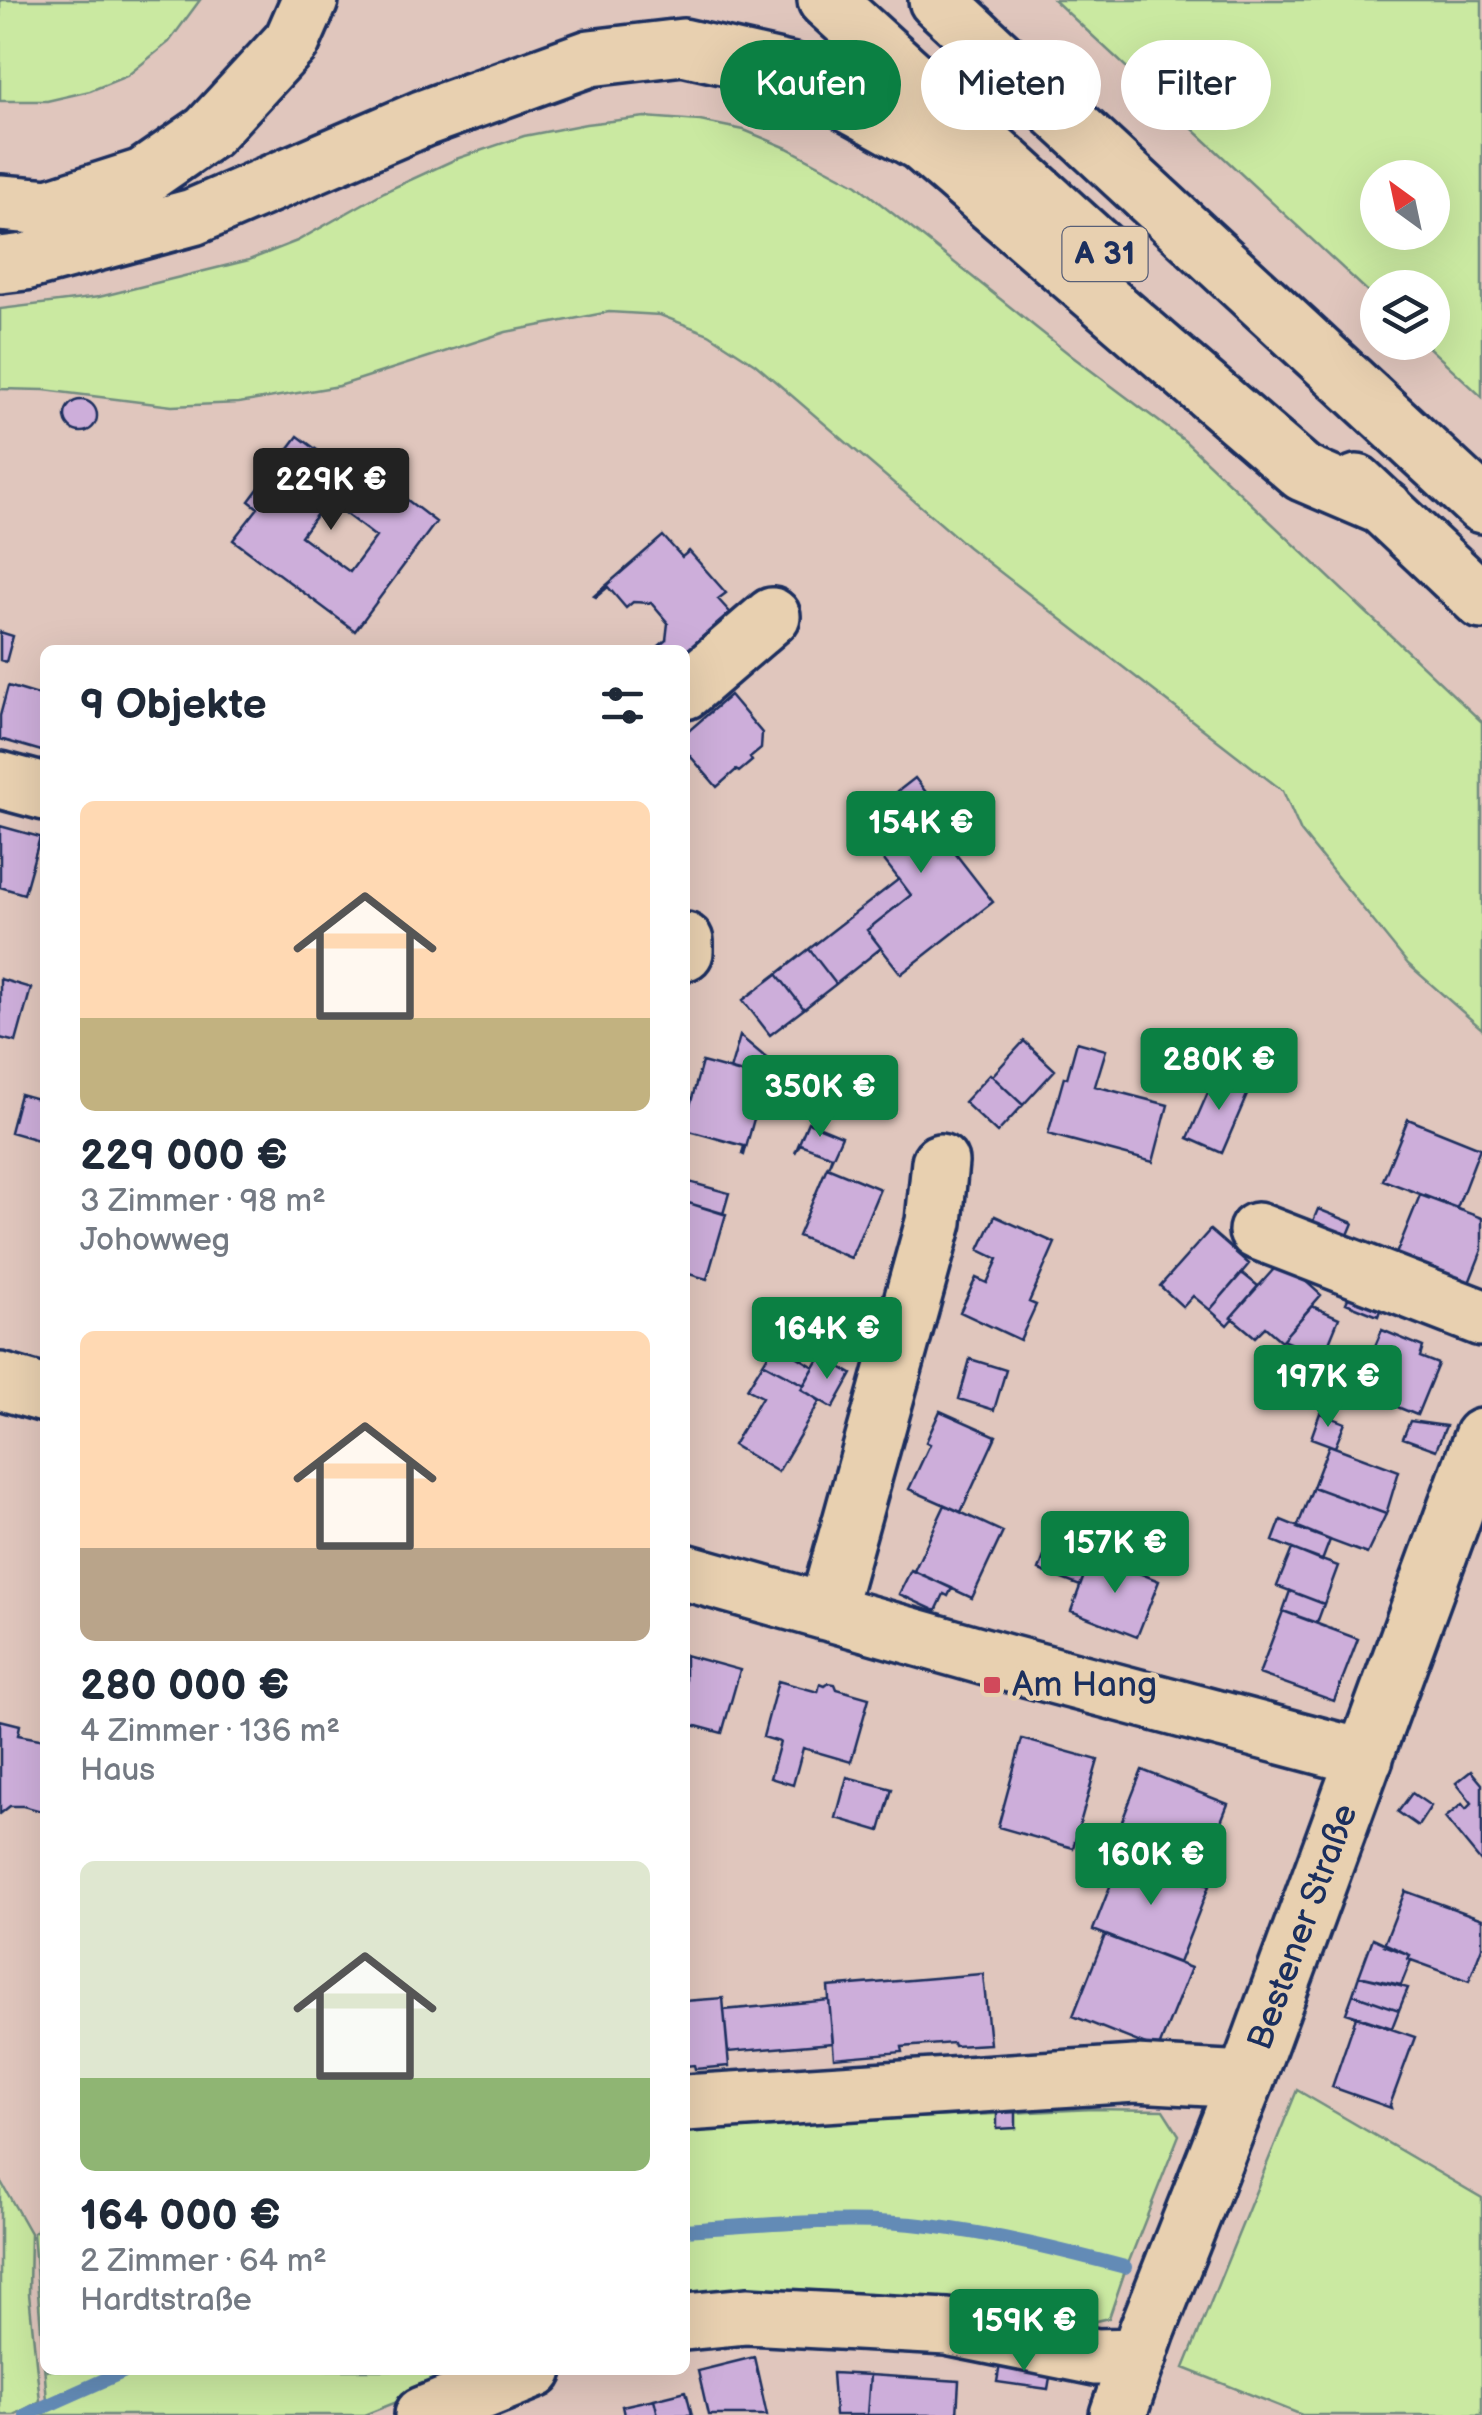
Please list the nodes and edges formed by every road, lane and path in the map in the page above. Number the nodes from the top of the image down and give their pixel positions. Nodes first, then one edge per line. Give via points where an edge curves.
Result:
1 (310, 0) edge
2 (826, 0) edge
3 (936, 0) edge
4 (0, 203) edge
5 (0, 265) edge
6 (1482, 505) edge
7 (1384, 508) junction
8 (1482, 601) edge
9 (772, 616) dead end
10 (690, 687) edge
11 (0, 780) edge
12 (40, 791) edge
13 (940, 1162) dead end
14 (1256, 1231) dead end
15 (1482, 1318) edge
16 (0, 1381) edge
17 (40, 1393) edge
18 (1482, 1436) edge
19 (690, 1573) edge
20 (826, 1612) junction
21 (1365, 1758) junction
22 (1246, 2080) junction
23 (690, 2103) edge
24 (690, 2322) edge
25 (1144, 2343) junction
26 (523, 2375) edge
27 (423, 2415) edge
28 (1118, 2415) edge

1 - 4 main road via 292,41 208,132 143,177 49,206
2 - 7 main road, A 31
3 - 6 main road, A 31
5 - 7 main road via 193,217 424,118 590,58 683,47 793,72 921,143 1303,473
7 - 8 main road, A 31
9 - 10 main road
11 - 12 main road
13 - 20 main road via 934,1222
14 - 15 main road
16 - 17 main road
18 - 21 main road, Bestener Straße
19 - 20 main road
20 - 21 main road
21 - 22 main road, Bestener Straße
22 - 23 main road via 1135,2074
22 - 25 main road, Bestener Straße
24 - 25 main road via 747,2316 948,2327 1096,2357
25 - 28 main road, Bestener Straße
26 - 27 main road

